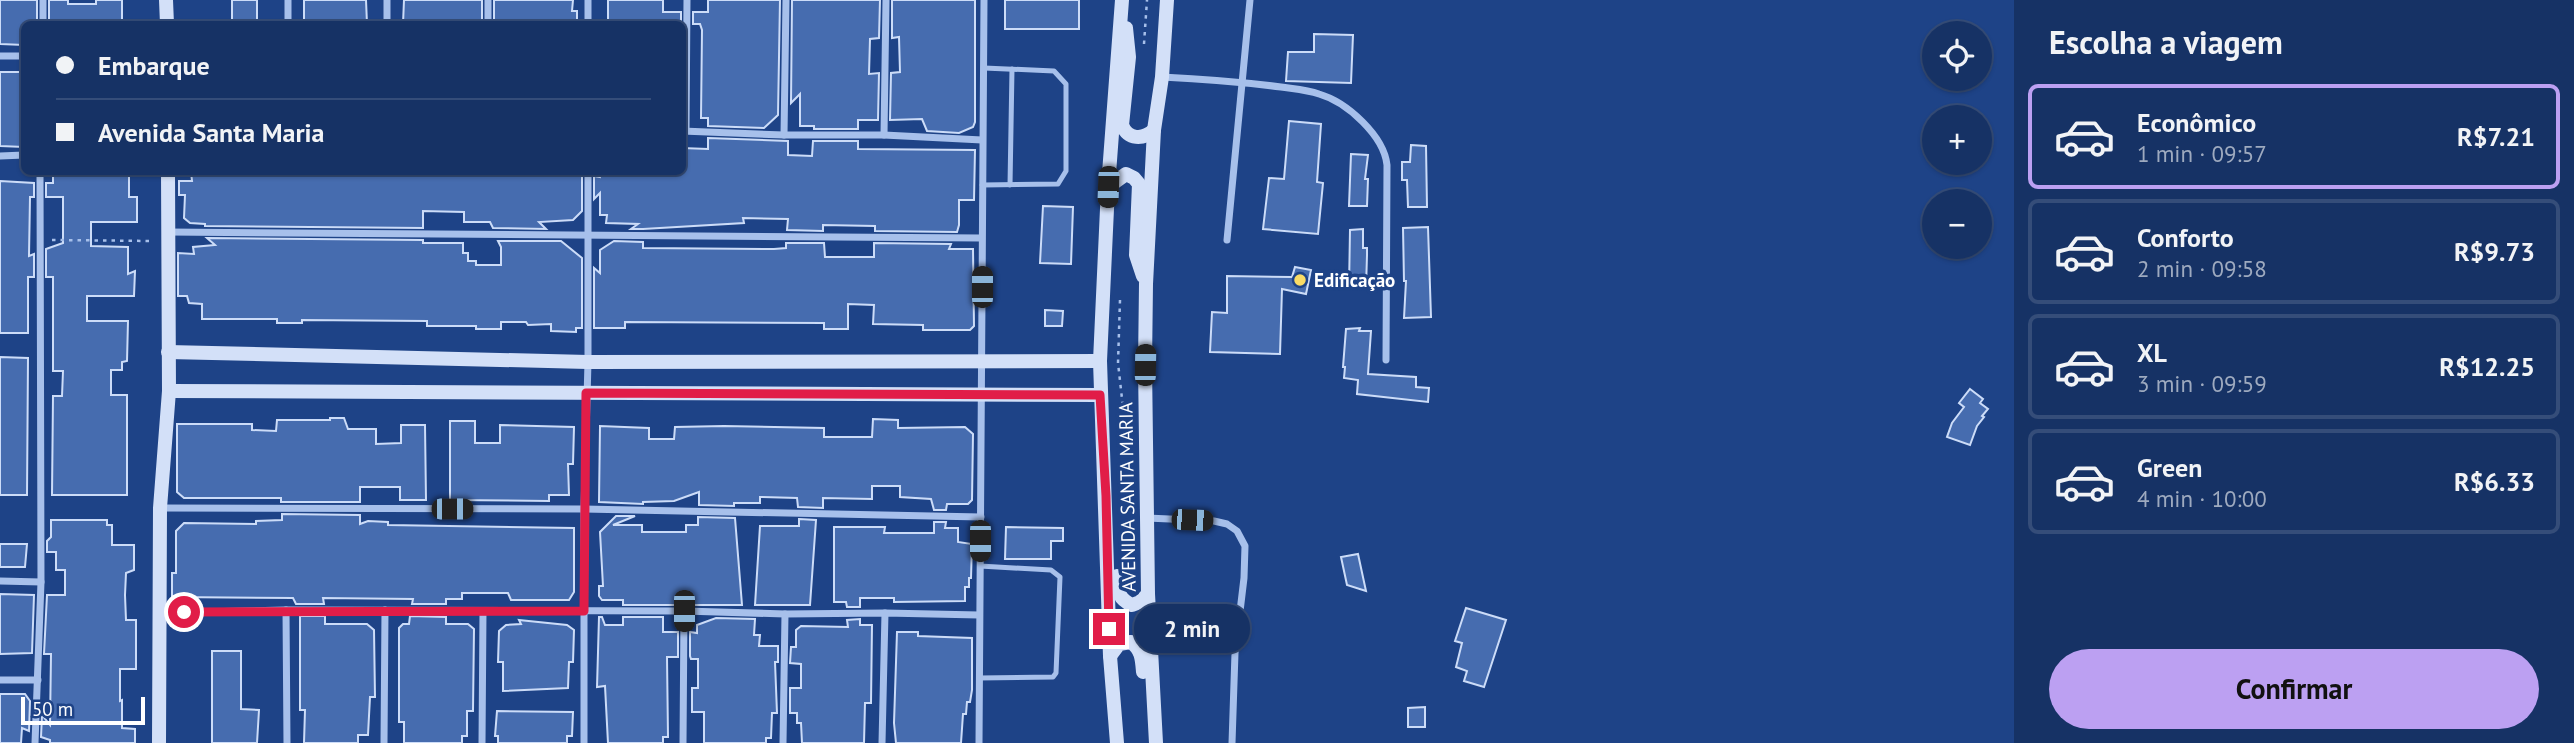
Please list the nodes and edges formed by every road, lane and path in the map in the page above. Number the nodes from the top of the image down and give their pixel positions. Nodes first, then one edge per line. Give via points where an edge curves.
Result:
1 (43, 0) edge
2 (166, 0) edge
3 (288, 0) edge
4 (387, 0) edge
5 (488, 0) edge
6 (588, 0) edge
7 (687, 0) edge
8 (786, 0) edge
9 (886, 0) edge
10 (984, 0) edge
11 (1167, 0) edge
12 (1250, 0) edge
13 (1122, 5) edge
14 (43, 21) edge
15 (167, 21) edge
16 (288, 21) edge
17 (387, 21) edge
18 (488, 21) edge
19 (588, 21) edge
20 (686, 44) edge
21 (0, 56) edge
22 (21, 56) edge
23 (984, 68) junction
24 (1012, 69) junction
25 (1162, 77) junction
26 (1242, 82) junction
27 (1154, 130) junction
28 (686, 131) edge
29 (783, 135) junction
30 (884, 135) junction
31 (982, 140) junction
32 (21, 155) edge
33 (0, 156) edge
34 (40, 175) edge
35 (168, 175) edge
36 (588, 175) edge
37 (982, 185) junction
38 (1010, 185) junction
39 (1108, 187) junction
40 (589, 234) junction
41 (167, 237) junction
42 (981, 238) junction
43 (40, 240) junction
44 (1227, 240) dead end
45 (1146, 284) junction
46 (168, 352) junction
47 (982, 360) junction
48 (1386, 360) dead end
49 (1100, 361) junction
50 (588, 362) junction
51 (169, 391) junction
52 (586, 393) junction
53 (982, 393) junction
54 (1100, 395) junction
55 (1106, 496) junction
56 (160, 508) junction
57 (584, 509) junction
58 (981, 517) junction
59 (1147, 518) junction
60 (980, 566) junction
61 (0, 581) edge
62 (41, 582) junction
63 (1148, 594) junction
64 (286, 610) junction
65 (385, 610) junction
66 (484, 611) junction
67 (584, 611) junction
68 (684, 611) junction
69 (159, 612) junction
70 (885, 612) junction
71 (785, 614) junction
72 (979, 615) junction
73 (1110, 656) junction
74 (979, 678) junction
75 (0, 680) edge
76 (38, 680) junction
77 (1156, 742) edge
78 (35, 743) edge
79 (159, 743) edge
80 (287, 743) edge
81 (384, 743) edge
82 (482, 743) edge
83 (584, 743) edge
84 (683, 743) edge
85 (783, 743) edge
86 (882, 743) edge
87 (979, 743) edge
88 (1117, 743) edge
89 (1232, 743) edge

1 - 14 street
2 - 15 street
3 - 16 street
4 - 17 street
5 - 18 street
6 - 19 street
7 - 20 street
8 - 29 street
9 - 30 street
10 - 23 street
11 - 25 street, AVENIDA SANTA MARIA
12 - 26 street
13 - 27 street via 1129,57 1122,125 1133,137
13 - 39 street, AVENIDA SANTA MARIA
21 - 22 street
23 - 24 lane
23 - 31 street
24 - 38 lane
24 - 38 lane via 1054,71 1066,84 1066,171 1058,184
25 - 26 street
25 - 27 street, AVENIDA SANTA MARIA
26 - 44 street
26 - 48 street via 1330,98 1364,124 1386,153
27 - 45 street, AVENIDA SANTA MARIA
28 - 29 street
29 - 30 street
30 - 31 street
31 - 37 street
32 - 33 street
34 - 43 street
35 - 41 street
36 - 40 street
37 - 38 lane
37 - 42 street
39 - 45 street via 1126,174 1139,184 1136,255
39 - 49 street, AVENIDA SANTA MARIA
40 - 41 street
40 - 42 street
40 - 50 street
41 - 43 path
41 - 46 street
42 - 47 street
43 - 62 street
45 - 59 street, AVENIDA SANTA MARIA
46 - 50 street
46 - 51 street
47 - 49 street
47 - 50 street
47 - 53 street
49 - 54 street, AVENIDA SANTA MARIA
50 - 52 street
51 - 52 street
51 - 56 street
52 - 53 street
52 - 57 street
53 - 54 street
53 - 58 street
54 - 55 street, AVENIDA SANTA MARIA
55 - 63 street via 1114,520 1118,595 1132,605
55 - 73 street, AVENIDA SANTA MARIA
56 - 57 street
56 - 69 street
57 - 58 street
57 - 67 street
58 - 60 street
59 - 63 street, AVENIDA SANTA MARIA
59 - 89 street via 1227,524 1245,546
60 - 72 street
60 - 74 lane via 1051,570 1060,577 1053,677
61 - 62 street
62 - 76 street
63 - 77 street, AVENIDA SANTA MARIA
64 - 65 street
64 - 69 street
64 - 80 street
65 - 66 street
65 - 81 street
66 - 67 street
66 - 82 street
67 - 68 street
67 - 83 street
68 - 71 street
68 - 84 street
69 - 79 street
70 - 71 street
70 - 72 street
70 - 86 street
71 - 85 street
72 - 74 street
73 - 77 street via 1125,642 1131,642 1142,655 1146,718
73 - 88 street, AVENIDA SANTA MARIA
74 - 87 street
75 - 76 street
76 - 78 street

